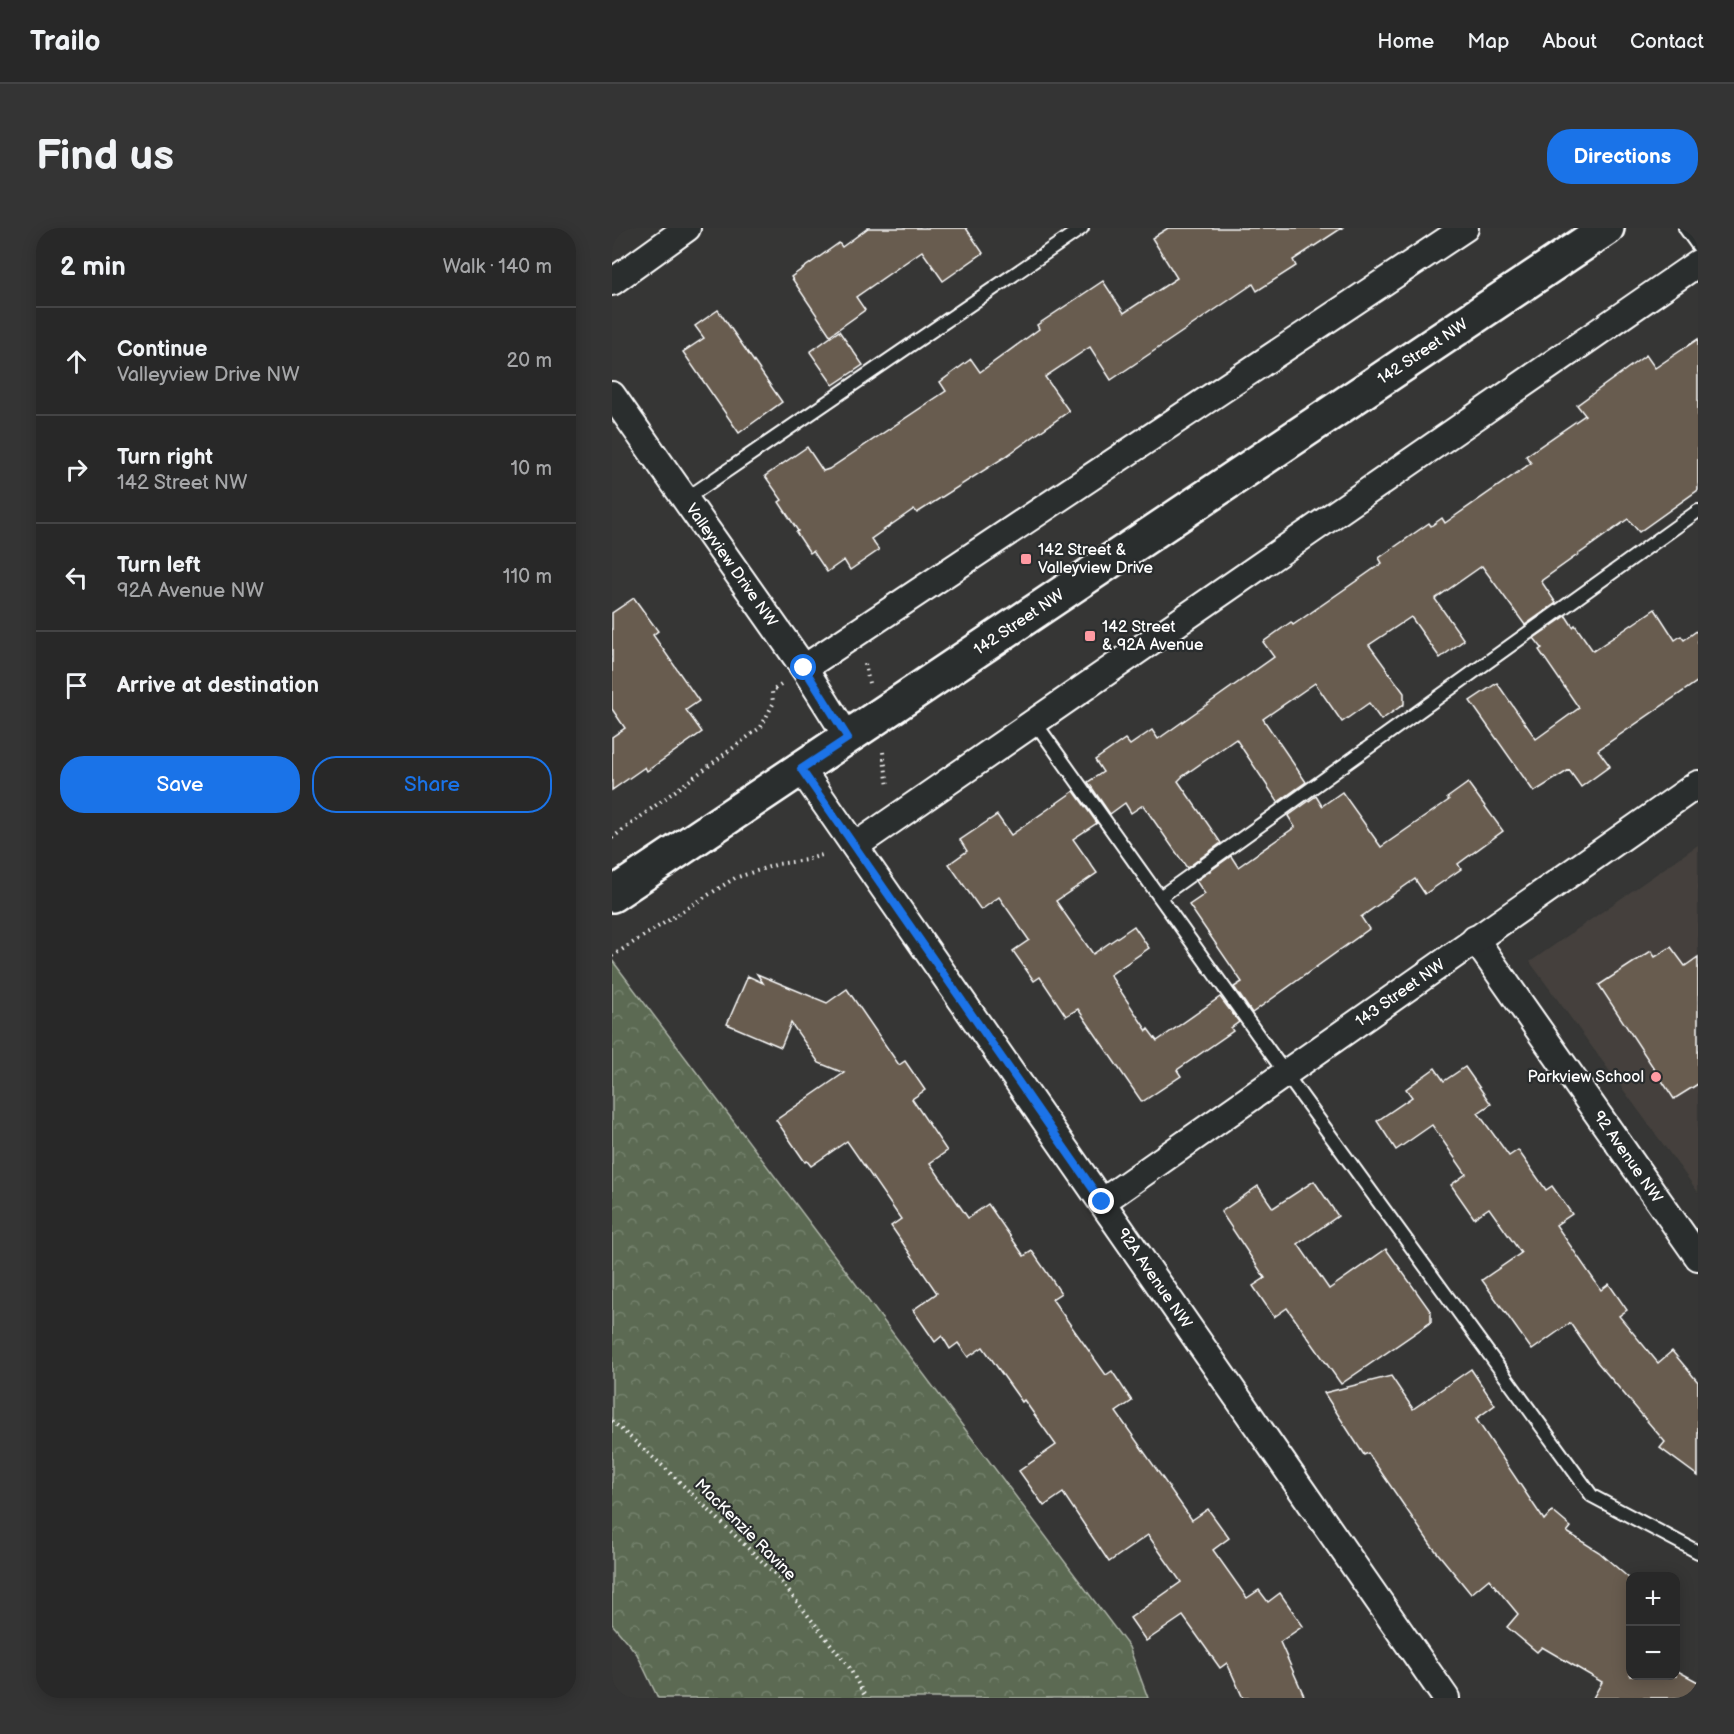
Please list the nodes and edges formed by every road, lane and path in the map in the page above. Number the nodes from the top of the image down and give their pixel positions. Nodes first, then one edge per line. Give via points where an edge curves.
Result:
1 (687, 228) edge
2 (1082, 228) edge
3 (1464, 228) edge
4 (1607, 228) edge
5 (1685, 228) edge
6 (1698, 246) edge
7 (1698, 263) edge
8 (612, 282) edge
9 (612, 395) edge
10 (684, 500) junction
11 (1698, 511) edge
12 (804, 668) junction
13 (1034, 721) junction
14 (848, 738) junction
15 (801, 769) junction
16 (1698, 783) edge
17 (612, 838) edge
18 (855, 846) junction
19 (612, 895) edge
20 (1160, 897) junction
21 (1475, 939) junction
22 (612, 956) edge
23 (1285, 1073) junction
24 (1102, 1202) junction
25 (1698, 1257) edge
26 (612, 1421) edge
27 (1698, 1552) edge
28 (866, 1698) edge
29 (1446, 1698) edge

1 - 8 street
2 - 10 lane
3 - 12 street
4 - 14 main road, 142 Street NW
5 - 6 lane
7 - 13 street
9 - 10 street, Valleyview Drive NW
10 - 12 street, Valleyview Drive NW
11 - 20 lane
12 - 14 street, Valleyview Drive NW
12 - 17 path via 772,691 773,704 761,727
13 - 18 street
13 - 20 lane
14 - 15 main road, 142 Street NW
15 - 18 street, 92A Avenue NW
15 - 19 main road, 142 Street NW
16 - 21 street, 143 Street NW
18 - 22 path via 735,878
18 - 24 street, 92A Avenue NW
20 - 23 lane
21 - 23 street, 143 Street NW
21 - 25 street, 92 Avenue NW
23 - 24 street, 143 Street NW
23 - 27 lane via 1592,1496
24 - 29 street, 92A Avenue NW
26 - 28 path, MacKenzie Ravine via 774,1573 849,1667

